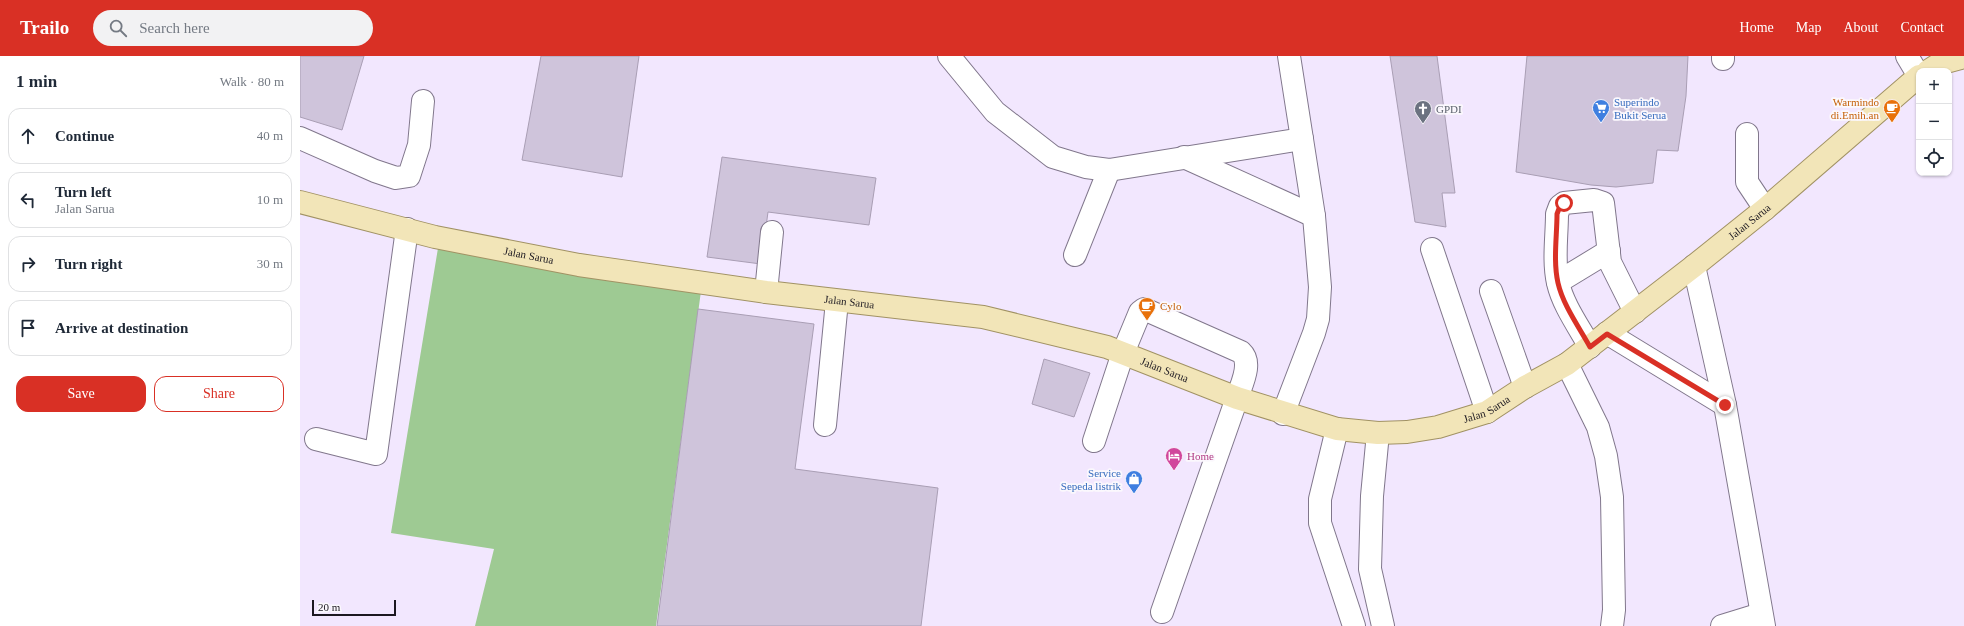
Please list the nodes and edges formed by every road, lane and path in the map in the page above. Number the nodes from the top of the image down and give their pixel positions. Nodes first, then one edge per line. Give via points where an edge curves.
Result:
1 (949, 56) edge
2 (1289, 56) edge
3 (1907, 56) edge
4 (1964, 57) edge
5 (1933, 68) edge
6 (1916, 71) edge
7 (1916, 79) edge
8 (423, 101) dead end
9 (1747, 134) dead end
10 (300, 138) edge
11 (1302, 139) junction
12 (1184, 157) junction
13 (1109, 170) junction
14 (300, 202) edge
15 (1765, 209) junction
16 (1314, 216) junction
17 (407, 229) junction
18 (772, 232) dead end
19 (1432, 249) dead end
20 (1609, 251) junction
21 (1076, 255) dead end
22 (1694, 266) junction
23 (1558, 282) junction
24 (1491, 291) dead end
25 (766, 292) junction
26 (837, 301) junction
27 (1635, 312) junction
28 (1607, 334) junction
29 (1590, 347) junction
30 (1123, 353) junction
31 (1567, 364) junction
32 (1525, 387) junction
33 (1236, 398) junction
34 (1725, 405) junction
35 (1487, 412) junction
36 (1283, 414) junction
37 (825, 425) dead end
38 (1336, 429) junction
39 (1378, 433) junction
40 (316, 439) dead end
41 (1094, 441) dead end
42 (1162, 612) dead end
43 (1762, 620) edge
44 (1354, 626) edge
45 (1383, 626) edge
46 (1612, 626) edge
47 (1722, 626) edge

1 - 13 street via 995,112 1053,157 1086,167
2 - 11 street
3 - 6 street
4 - 5 main road
7 - 15 main road, Jalan Sarua
8 - 10 street via 419,145 409,176 396,178 375,171
9 - 15 street via 1747,182
11 - 12 street
11 - 16 street
12 - 13 street
12 - 16 street
13 - 21 street
14 - 17 main road, Jalan Sarua
15 - 22 main road, Jalan Sarua
16 - 36 street via 1320,287 1318,319
17 - 25 main road, Jalan Sarua via 435,237 579,265
17 - 40 street via 376,454
18 - 25 street
19 - 35 street
20 - 23 street
20 - 23 street via 1603,203 1594,200 1564,203 1557,214
20 - 27 street via 1610,262
22 - 27 main road, Jalan Sarua
22 - 34 street
23 - 29 street via 1561,294
24 - 32 street
25 - 26 main road, Jalan Sarua
26 - 30 main road, Jalan Sarua via 983,317 1042,330
26 - 37 street
27 - 28 main road, Jalan Sarua
28 - 29 main road, Jalan Sarua
28 - 34 street
29 - 31 main road, Jalan Sarua
30 - 33 main road, Jalan Sarua
30 - 33 street via 1140,312 1144,308 1148,309 1244,355 1247,365
30 - 41 street
31 - 32 main road, Jalan Sarua
31 - 46 street via 1598,427 1606,456 1612,497
32 - 35 main road, Jalan Sarua
33 - 36 main road, Jalan Sarua
33 - 42 street
34 - 43 street
35 - 39 main road, Jalan Sarua via 1438,427
36 - 38 main road, Jalan Sarua
38 - 39 main road, Jalan Sarua
38 - 44 street via 1320,499 1320,523
39 - 45 street via 1372,496 1370,562
43 - 47 street

